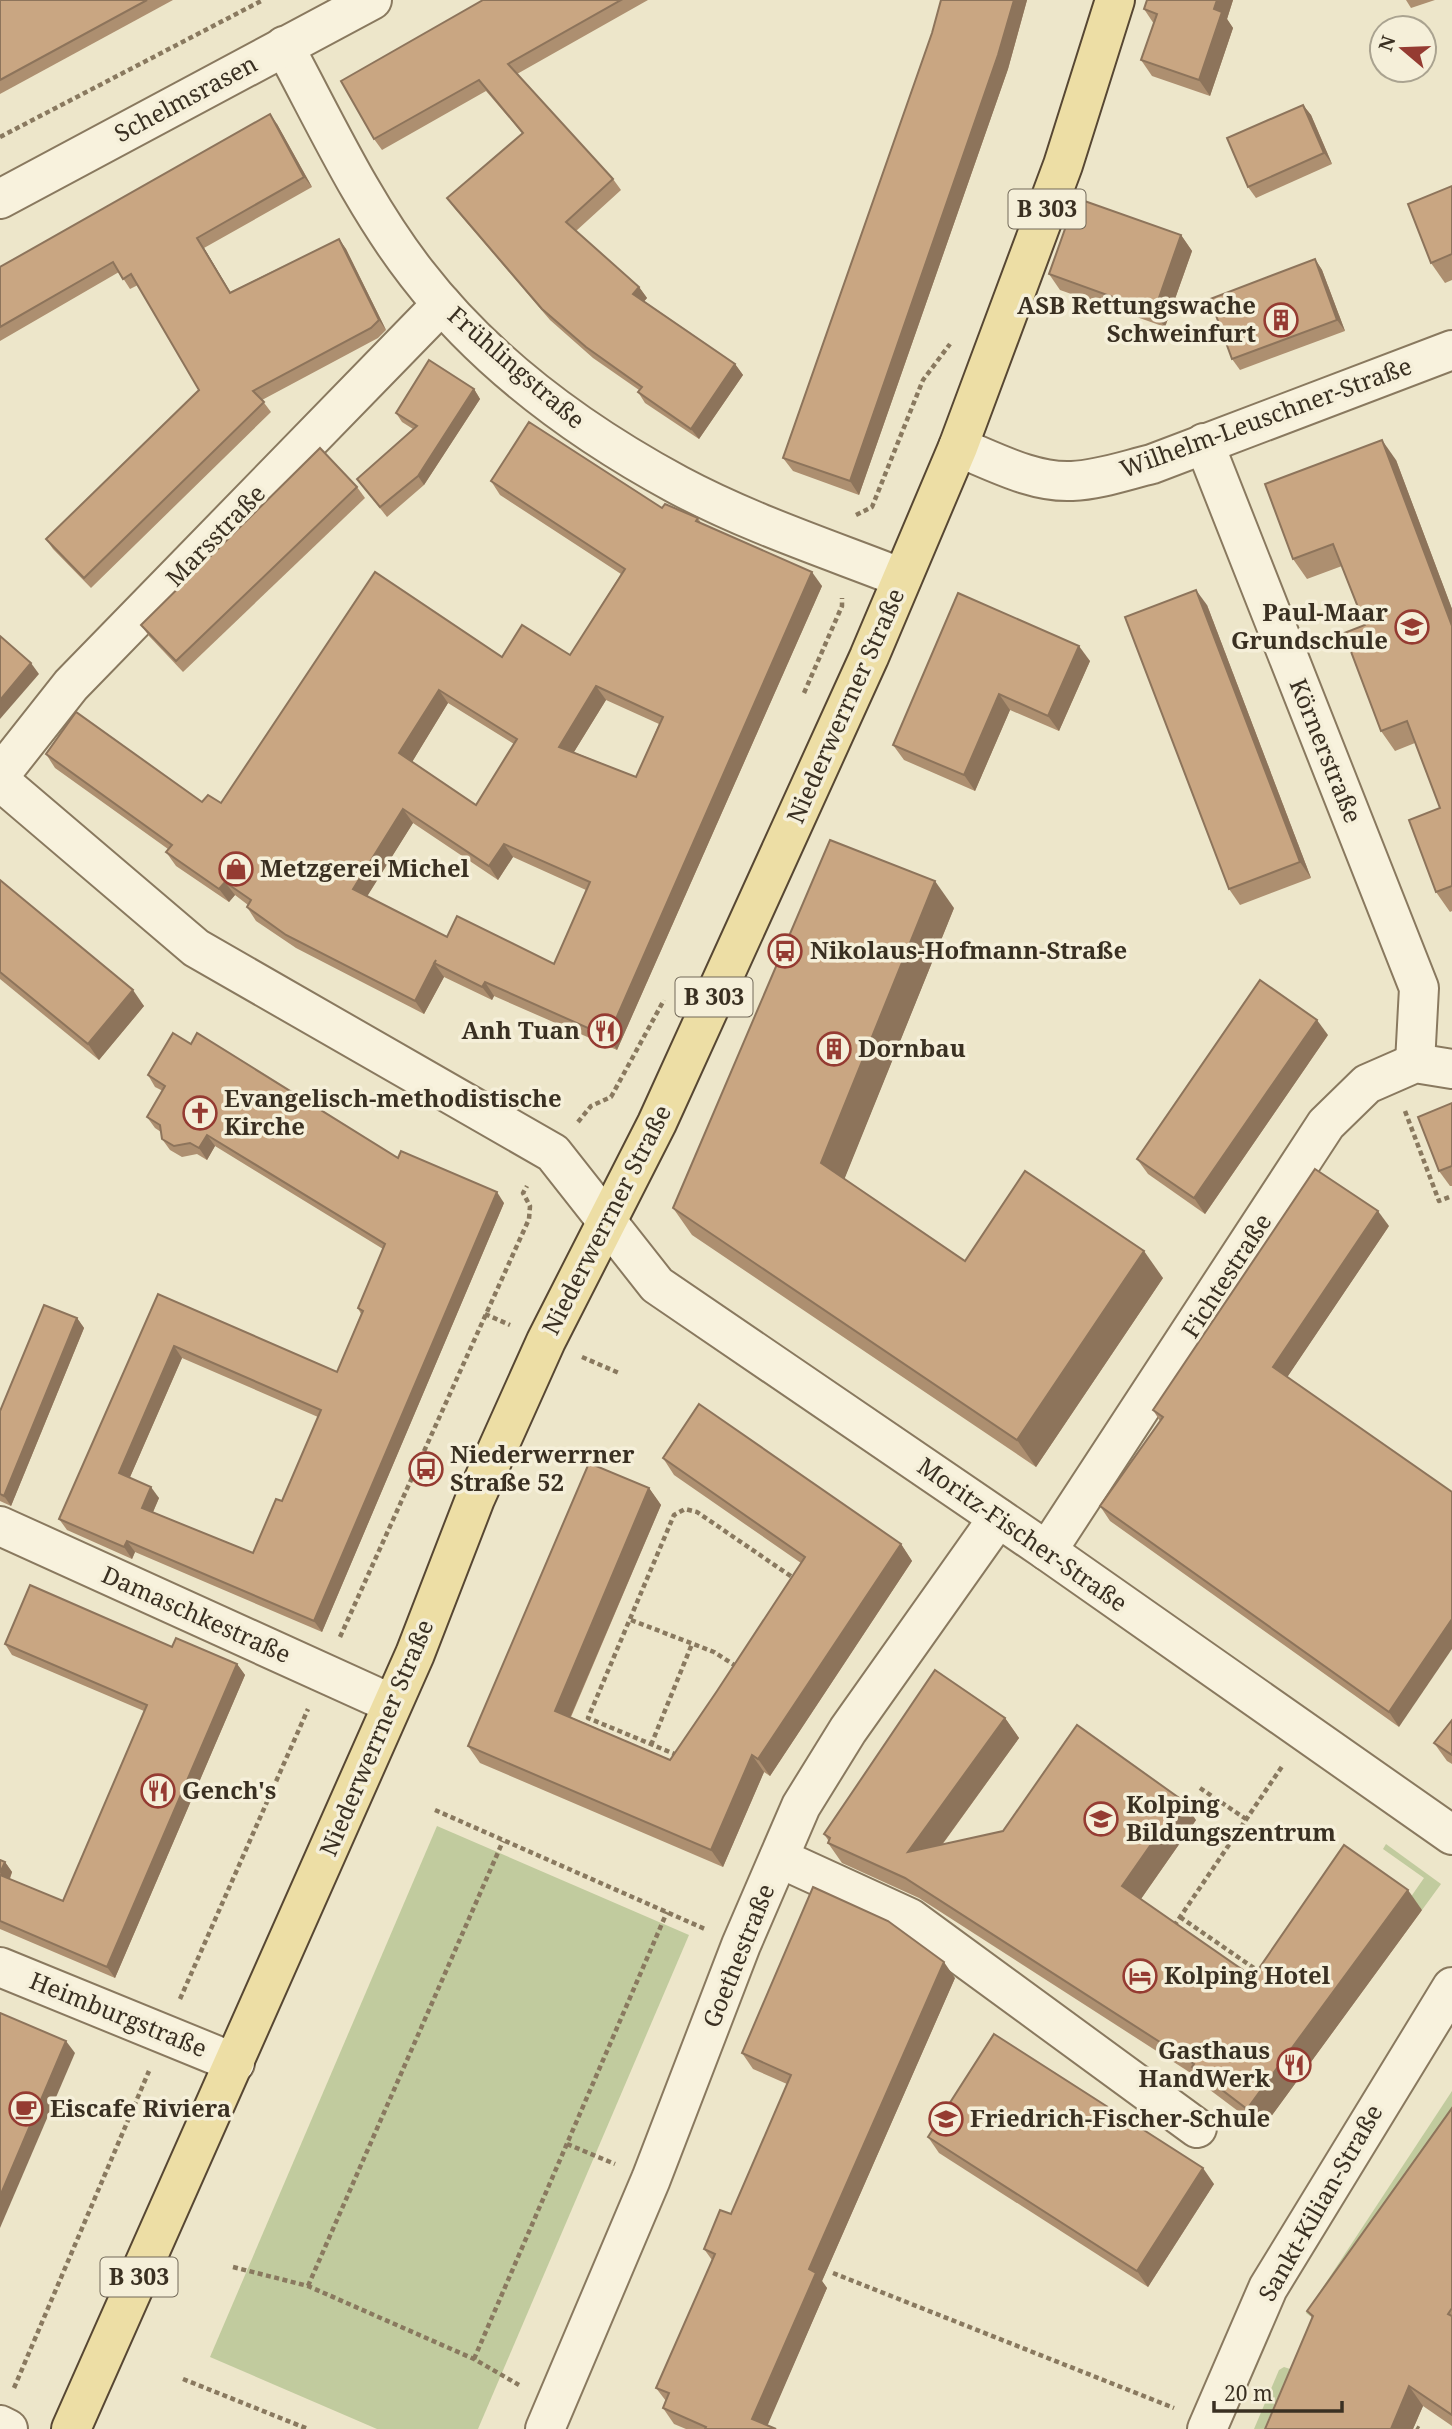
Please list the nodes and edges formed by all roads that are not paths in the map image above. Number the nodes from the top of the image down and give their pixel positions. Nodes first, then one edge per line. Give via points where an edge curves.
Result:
1 (372, 0) edge
2 (1115, 0) edge
3 (284, 46) junction
4 (0, 199) edge
5 (442, 304) junction
6 (1452, 350) edge
7 (1204, 443) junction
8 (958, 447) junction
9 (902, 578) junction
10 (0, 775) edge
11 (0, 781) edge
12 (1407, 1073) edge
13 (605, 1222) junction
14 (999, 1518) junction
15 (0, 1526) edge
16 (1046, 1551) junction
17 (392, 1704) junction
18 (1452, 1835) edge
19 (779, 1858) junction
20 (0, 1967) edge
21 (1452, 1987) edge
22 (235, 2063) junction
23 (1197, 2128) dead end
24 (550, 2416) edge
25 (71, 2429) edge
26 (1207, 2429) edge

1 - 3 street, Schelmsrasen
2 - 8 main road, Niederwerrner Straße / B 303 via 1063,165
3 - 4 street, Schelmsrasen
3 - 5 street, Frühlingstraße via 384,226
5 - 9 street, Frühlingstraße via 532,388 587,430 678,485
5 - 10 street, Marsstraße via 71,685
6 - 7 street, Wilhelm-Leuschner-Straße
7 - 8 street, Wilhelm-Leuschner-Straße via 1152,464 1073,481 1029,474
7 - 12 street, Körnerstraße via 1419,988
8 - 9 main road, Niederwerrner Straße / B 303
9 - 13 main road, Niederwerrner Straße / B 303 via 820,770 657,1123
11 - 13 street via 196,948 553,1153
12 - 16 street, Fichtestraße via 1326,1124
13 - 14 street, Moritz-Fischer-Straße via 657,1285
13 - 17 main road, Niederwerrner Straße / B 303 via 475,1499
14 - 16 street, Moritz-Fischer-Straße
14 - 19 street, Goethestraße via 834,1751 801,1806
15 - 17 street, Damaschkestraße
16 - 18 street, Moritz-Fischer-Straße
17 - 22 main road, Niederwerrner Straße / B 303
19 - 23 street via 910,1918
19 - 24 street, Goethestraße
20 - 22 street, Heimburgstraße
21 - 26 street, Sankt-Kilian-Straße via 1268,2288
22 - 25 main road, Niederwerrner Straße / B 303

